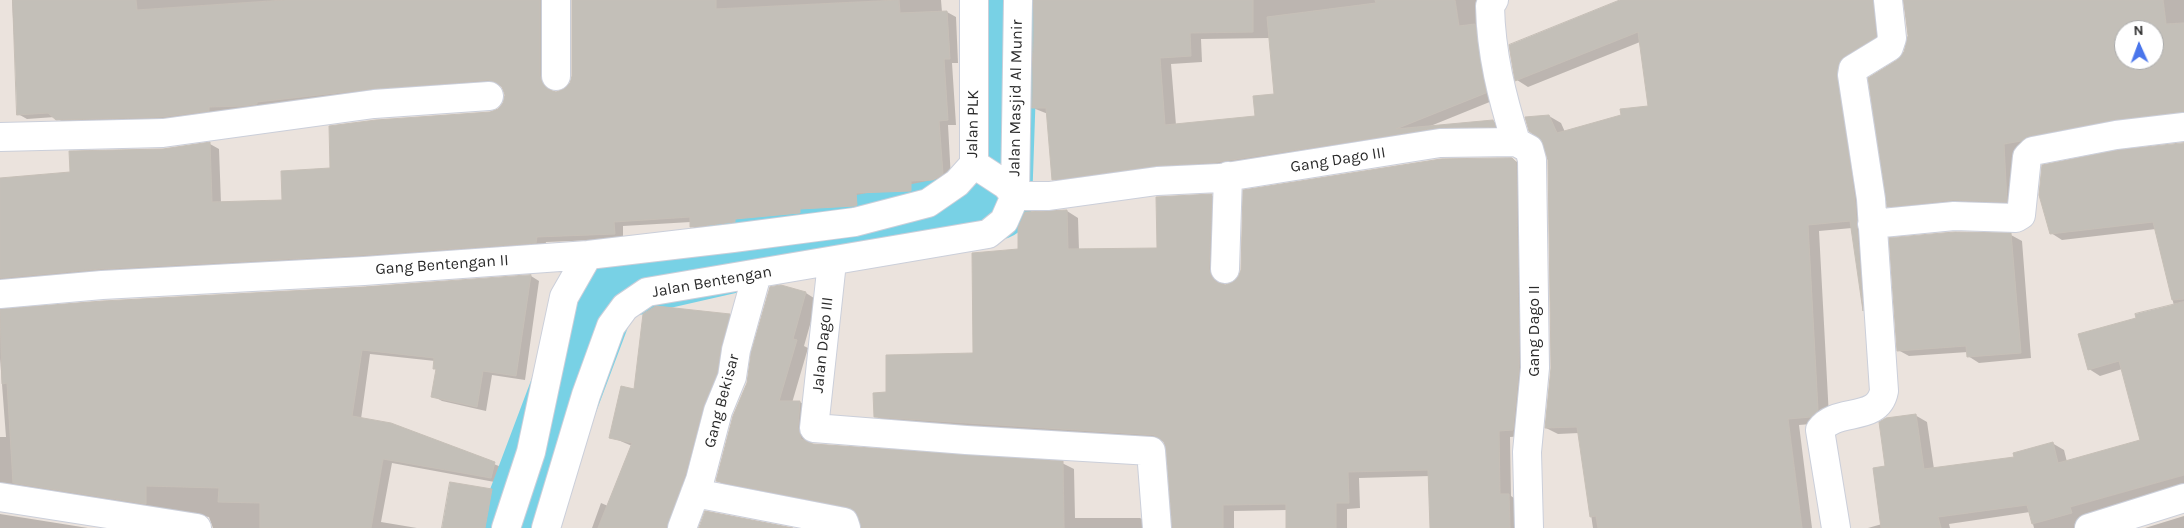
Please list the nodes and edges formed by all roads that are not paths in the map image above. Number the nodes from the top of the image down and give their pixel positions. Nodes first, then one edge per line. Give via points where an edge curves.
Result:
1 (556, 0) edge
2 (974, 0) edge
3 (1018, 0) edge
4 (1494, 0) edge
5 (1888, 0) edge
6 (556, 76) dead end
7 (489, 96) dead end
8 (2184, 127) edge
9 (0, 137) edge
10 (1516, 142) junction
11 (977, 166) junction
12 (1228, 176) junction
13 (1010, 190) junction
14 (882, 219) junction
15 (1872, 224) junction
16 (886, 251) junction
17 (588, 255) junction
18 (832, 262) junction
19 (1225, 269) dead end
20 (757, 274) junction
21 (0, 294) edge
22 (696, 493) junction
23 (0, 497) edge
24 (2184, 498) edge
25 (845, 525) edge
26 (197, 528) edge
27 (506, 528) edge
28 (546, 528) edge
29 (682, 528) edge
30 (1158, 528) edge
31 (1529, 528) edge
32 (1836, 528) edge
33 (2089, 528) edge

1 - 6 street
2 - 11 street, Jalan PLK
3 - 13 street, Jalan Masjid Al Munir
4 - 10 street via 1490,6 1494,58
5 - 15 street via 1892,38 1889,47 1853,69 1852,75
7 - 9 street via 374,104 163,133
8 - 15 street via 2116,135 2033,151 2027,157 2020,215 2016,218 1954,216
10 - 12 street, Gang Dago III via 1440,143
10 - 31 street, Gang Dago II via 1529,149 1532,160 1535,368 1526,452
11 - 13 street
11 - 14 street, Jalan PLK via 928,203
12 - 13 street, Gang Dago III via 1157,181 1049,196
12 - 19 street
13 - 16 street, Jalan Bentengan via 1004,221 988,234
14 - 16 street
14 - 17 street, Gang Bentengan II
15 - 32 street via 1884,391 1873,409 1829,421 1820,430
16 - 18 street, Jalan Bentengan
17 - 21 street, Gang Bentengan II
17 - 27 street via 564,297 531,452
18 - 20 street, Jalan Bentengan
18 - 30 street, Jalan Dago III via 814,428 1151,451
20 - 22 street, Gang Bekisar via 732,377 718,411
20 - 28 street, Jalan Bentengan via 647,292 618,315 586,395
22 - 25 street
22 - 29 street, Gang Bekisar
23 - 26 street
24 - 33 street

